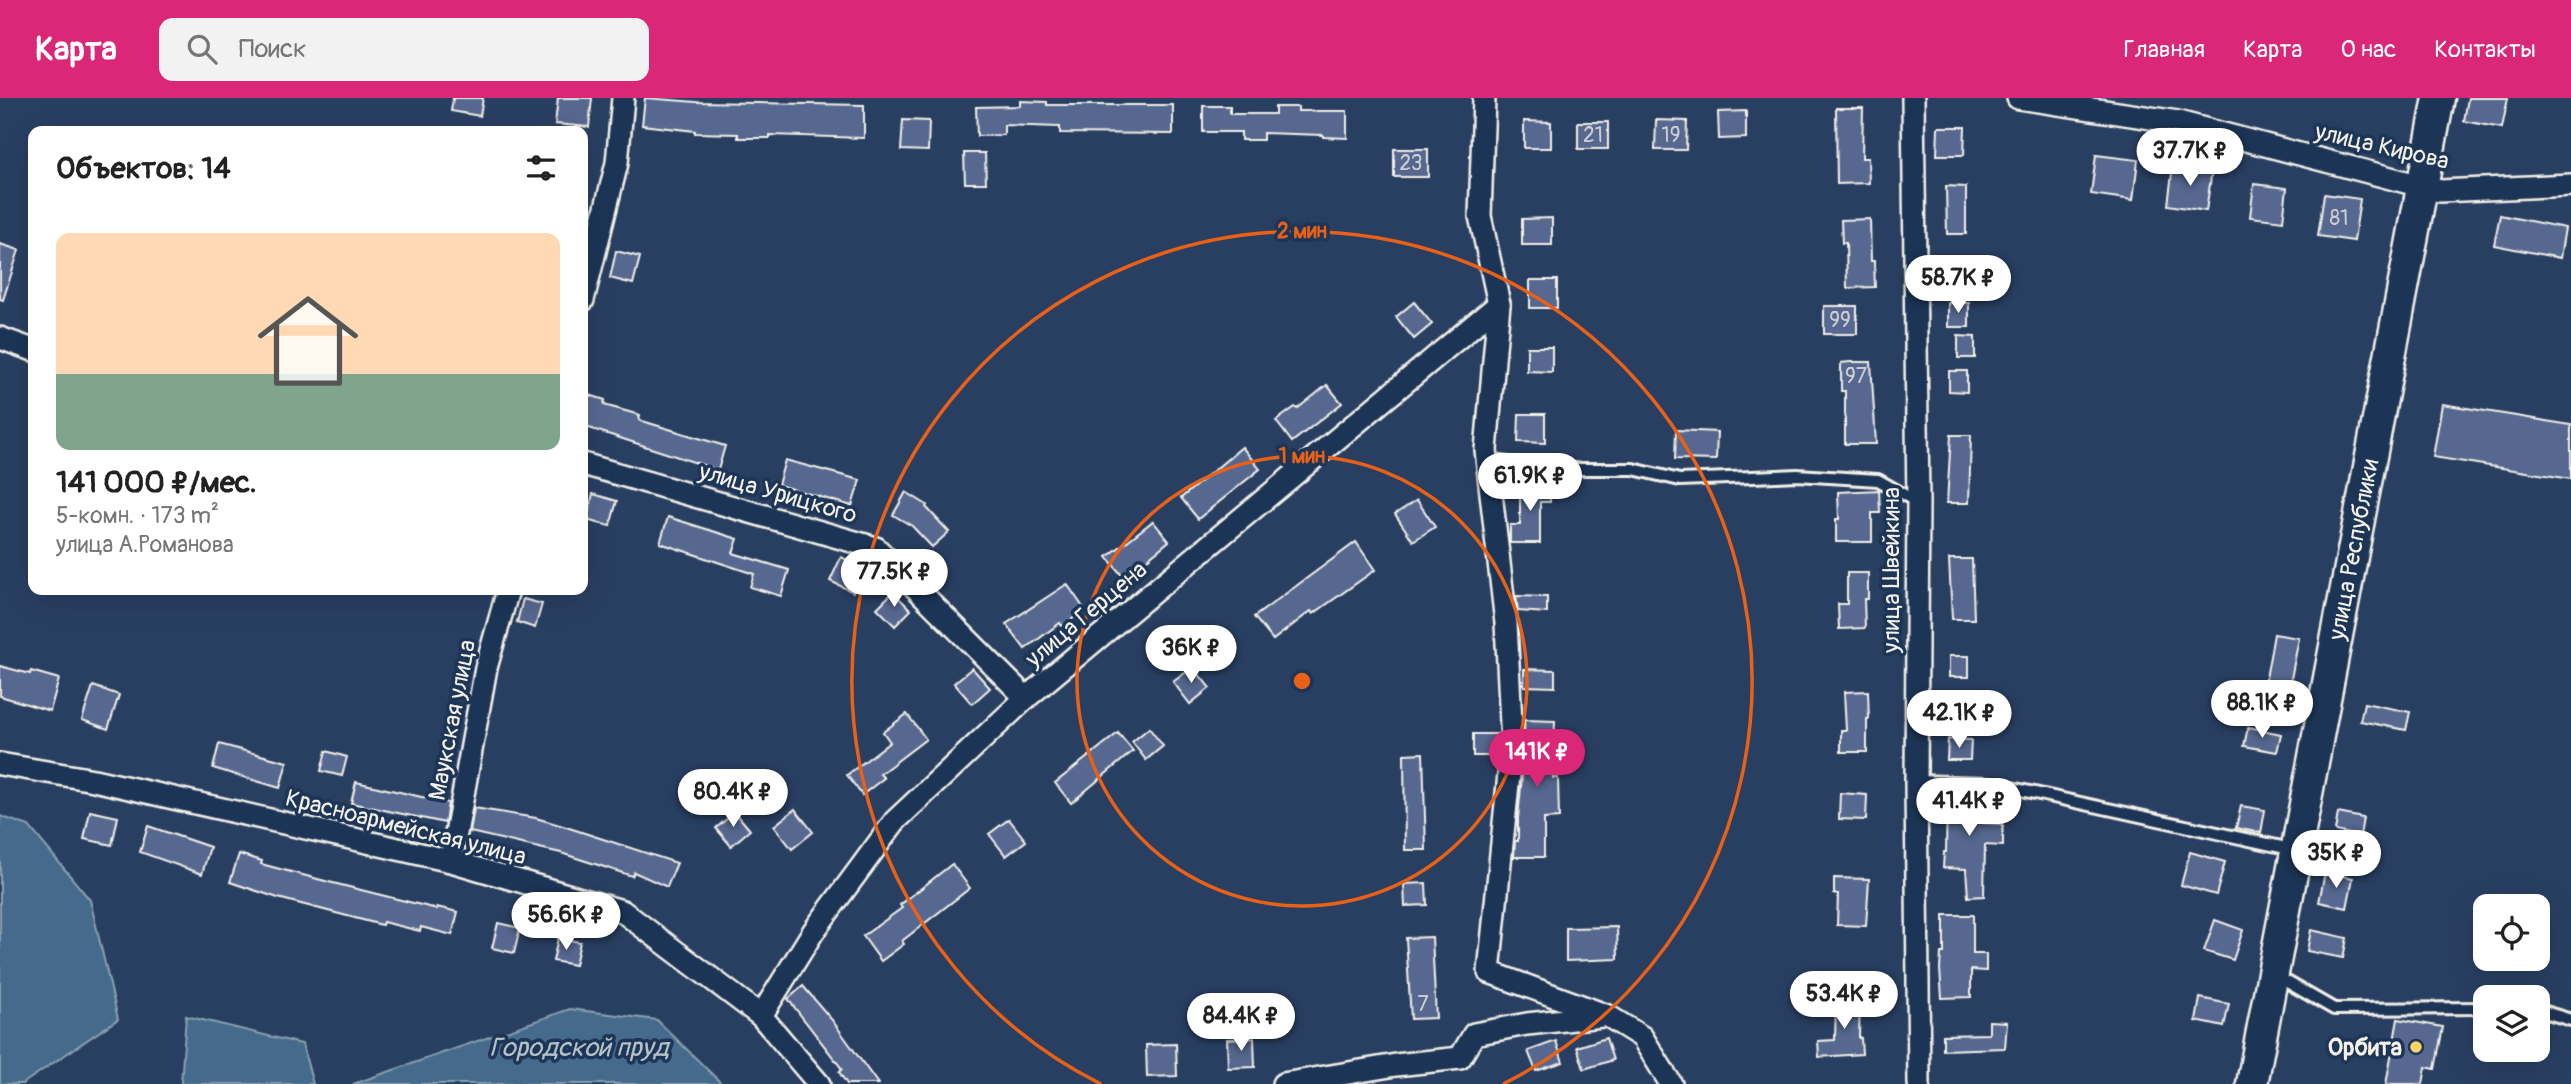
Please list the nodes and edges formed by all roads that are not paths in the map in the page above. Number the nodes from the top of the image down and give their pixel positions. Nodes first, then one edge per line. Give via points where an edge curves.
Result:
1 (623, 98) edge
2 (1484, 98) edge
3 (1913, 98) edge
4 (2018, 98) edge
5 (2439, 98) edge
6 (2571, 185) edge
7 (2422, 186) junction
8 (588, 280) edge
9 (1499, 304) junction
10 (0, 338) edge
11 (28, 348) edge
12 (1487, 460) junction
13 (588, 465) edge
14 (1918, 503) junction
15 (507, 595) edge
16 (1026, 698) junction
17 (0, 764) edge
18 (1916, 781) junction
19 (2296, 850) junction
20 (451, 861) junction
21 (2273, 978) junction
22 (2473, 1008) edge
23 (2550, 1014) edge
24 (761, 1016) junction
25 (1608, 1016) junction
26 (2571, 1020) edge
27 (819, 1084) edge
28 (1283, 1084) edge
29 (1671, 1084) edge
30 (1919, 1084) edge
31 (2252, 1084) edge

1 - 8 street via 617,163
2 - 9 street via 1480,216
3 - 14 street, улица Швейкина
4 - 7 street, улица Кирова via 2178,122
5 - 7 main road, улица Республики
6 - 7 street, улица Кирова via 2440,191
7 - 19 main road, улица Республики
9 - 12 street
9 - 16 street, улица Герцена
10 - 11 street
12 - 14 lane via 1552,469 1633,469 1680,480 1797,475 1868,479
12 - 25 street via 1506,623 1512,744 1489,972
13 - 16 street, улица Урицкого via 876,548
14 - 18 street, улица Швейкина
15 - 20 street, Маукская улица via 486,668
16 - 24 street, улица Герцена via 895,821 813,933
17 - 20 street, Красноармейская улица via 94,780
18 - 19 lane via 1989,783
18 - 30 street, улица Швейкина
19 - 21 main road, улица Республики
20 - 24 street, Красноармейская улица via 622,911
21 - 22 lane via 2333,1009
21 - 31 main road, улица Республики
23 - 26 lane
24 - 27 street, Красноармейская улица
25 - 28 street via 1474,1034 1461,1058
25 - 29 street via 1642,1037

